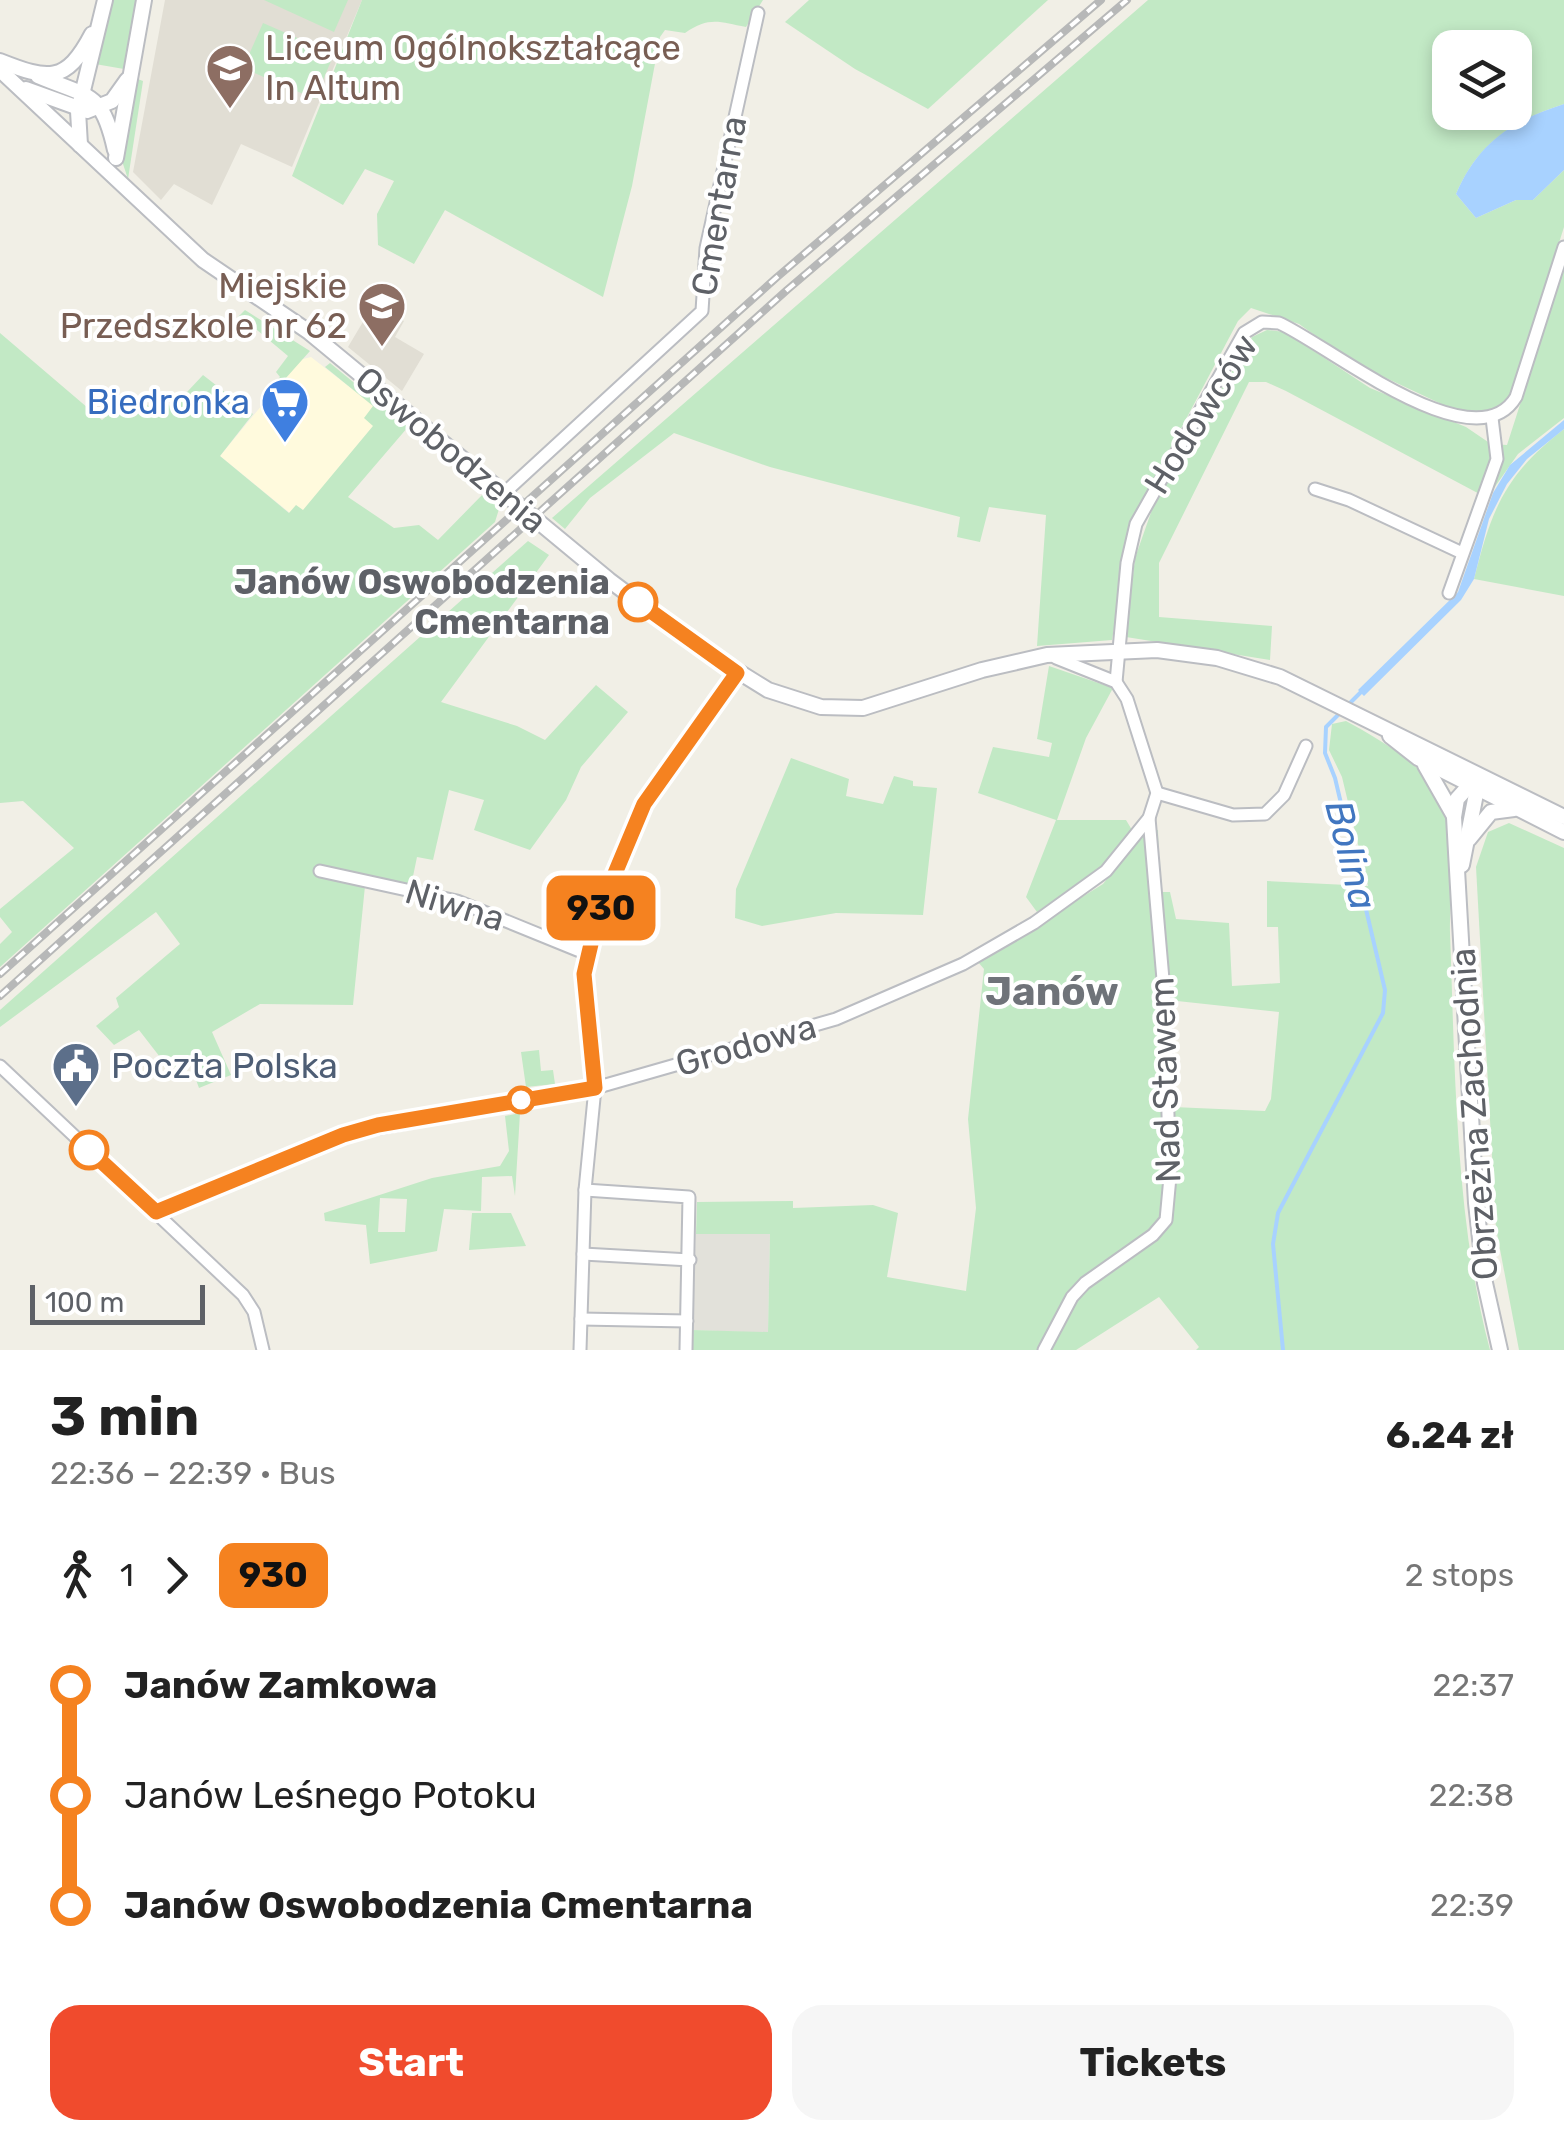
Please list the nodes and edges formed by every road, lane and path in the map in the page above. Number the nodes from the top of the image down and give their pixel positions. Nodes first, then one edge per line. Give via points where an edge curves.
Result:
1 (144, 0) edge
2 (104, 5) edge
3 (758, 13) dead end
4 (0, 61) edge
5 (0, 70) edge
6 (129, 75) junction
7 (38, 76) junction
8 (17, 85) junction
9 (82, 94) junction
10 (103, 107) junction
11 (78, 111) junction
12 (80, 145) junction
13 (116, 158) junction
14 (116, 176) junction
15 (1564, 247) edge
16 (1492, 418) junction
17 (1315, 489) dead end
18 (502, 494) junction
19 (1460, 552) junction
20 (1449, 594) dead end
21 (1102, 651) junction
22 (1122, 651) junction
23 (1047, 655) junction
24 (1100, 672) junction
25 (737, 673) junction
26 (1116, 677) junction
27 (1378, 726) junction
28 (1306, 746) dead end
29 (1418, 758) junction
30 (1464, 766) junction
31 (1474, 786) junction
32 (1504, 786) junction
33 (1157, 793) junction
34 (1519, 809) junction
35 (1454, 816) junction
36 (1564, 817) edge
37 (1149, 818) junction
38 (1564, 832) edge
39 (1468, 841) junction
40 (320, 871) dead end
41 (1460, 876) junction
42 (587, 954) junction
43 (0, 1066) edge
44 (595, 1088) junction
45 (585, 1190) junction
46 (156, 1212) junction
47 (583, 1254) junction
48 (690, 1260) junction
49 (581, 1319) junction
50 (687, 1321) junction
51 (263, 1350) edge
52 (580, 1350) edge
53 (686, 1350) edge
54 (1044, 1350) edge
55 (1500, 1350) edge

1 - 6 street
2 - 7 street via 77,60 53,76
2 - 9 street
3 - 18 street, Cmentarna via 706,248 702,311
4 - 7 street
5 - 8 street, Oswobodzenia
6 - 10 street
6 - 13 street
7 - 9 street
8 - 11 street, Oswobodzenia
8 - 12 street, Oswobodzenia
9 - 10 street
9 - 11 street
10 - 11 street
10 - 13 street
11 - 12 street
12 - 14 street, Oswobodzenia
13 - 14 street
14 - 18 street, Oswobodzenia via 203,260 327,346
15 - 16 street via 1516,397
16 - 19 street via 1497,459
16 - 22 street, Hodowców via 1454,414 1371,379 1279,323 1252,325 1139,515 1127,563
17 - 19 street
18 - 25 street, Oswobodzenia
19 - 20 street
21 - 22 street, Oswobodzenia
21 - 23 street, Oswobodzenia
21 - 24 street
21 - 26 street
22 - 26 street
22 - 27 street, Oswobodzenia via 1244,664
23 - 24 street
23 - 25 street, Oswobodzenia via 863,708 804,702
24 - 26 street
25 - 42 street via 644,804
26 - 33 street
27 - 29 street, Oswobodzenia
27 - 30 street, Oswobodzenia
28 - 33 street via 1284,795 1265,814 1233,815
29 - 31 street, Oswobodzenia
29 - 35 street, Oswobodzenia
30 - 31 street
30 - 32 street, Oswobodzenia
31 - 32 street, Oswobodzenia
31 - 34 street, Oswobodzenia
31 - 35 street via 1458,798
31 - 39 street, Obrzeżna Zachodnia
32 - 36 street, Oswobodzenia
33 - 37 street, Grodowa
34 - 38 street, Oswobodzenia
34 - 39 street via 1491,812
35 - 41 street, Obrzeżna Zachodnia
37 - 44 street, Grodowa via 1077,895 962,964 836,1020
37 - 54 street, Nad Stawem via 1164,991 1166,1220 1085,1283
39 - 41 street, Obrzeżna Zachodnia
40 - 42 street, Niwna via 456,901
41 - 55 street, Obrzeżna Zachodnia via 1476,1203
42 - 44 street
43 - 46 street
44 - 45 street
44 - 46 street, Grodowa via 378,1125
45 - 47 street
45 - 48 street via 684,1193 691,1207
46 - 51 street via 243,1295
47 - 48 street
47 - 49 street
48 - 50 street
49 - 50 street
49 - 52 street
50 - 53 street

